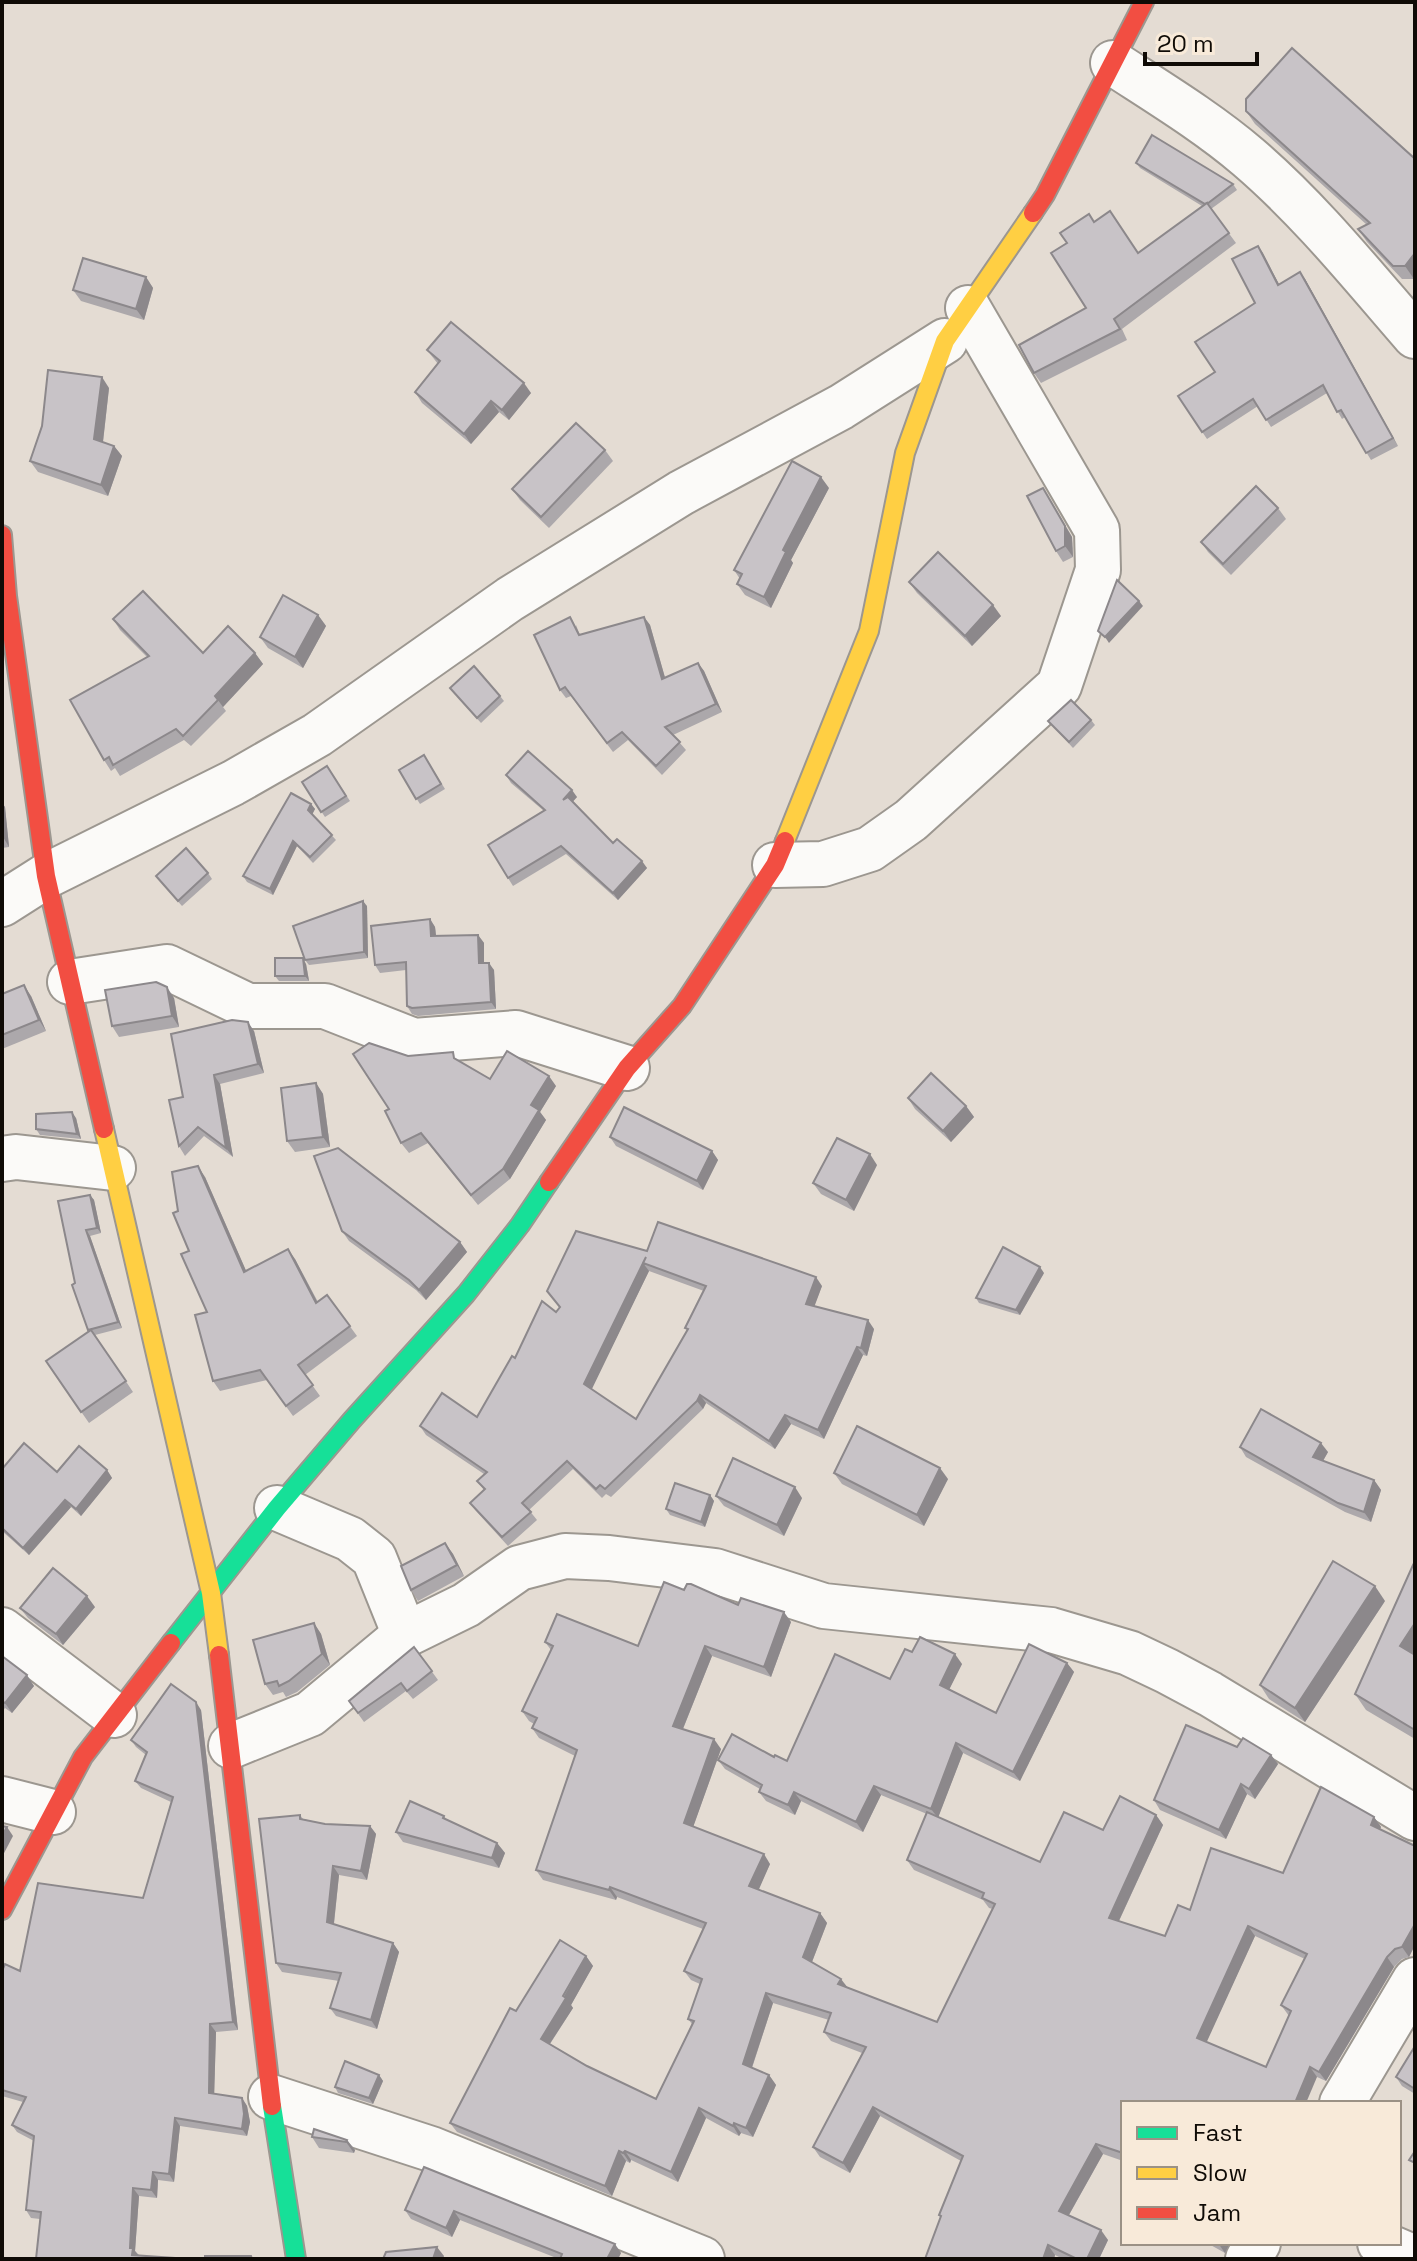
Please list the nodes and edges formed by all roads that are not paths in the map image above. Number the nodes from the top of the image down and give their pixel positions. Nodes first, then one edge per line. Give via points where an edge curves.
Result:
1 (1144, 2) edge
2 (1113, 63) junction
3 (957, 324) junction
4 (1415, 336) edge
5 (2, 535) edge
6 (775, 865) junction
7 (46, 876) junction
8 (2, 904) edge
9 (70, 982) junction
10 (627, 1068) junction
11 (2, 1159) edge
12 (113, 1168) junction
13 (277, 1508) junction
14 (211, 1593) junction
15 (2, 1630) edge
16 (405, 1635) junction
17 (114, 1715) junction
18 (231, 1746) junction
19 (2, 1799) edge
20 (53, 1812) junction
21 (1415, 1818) edge
22 (2, 1910) edge
23 (1415, 1980) edge
24 (271, 2097) junction
25 (1343, 2101) edge
26 (1385, 2245) edge
27 (1415, 2258) edge
28 (296, 2259) edge
29 (702, 2259) edge

1 - 2 street
2 - 3 street via 1045,195
2 - 4 street via 1249,158 1321,229
3 - 6 street via 905,453 869,631
3 - 6 street via 1097,530 1098,570 1075,645 1059,686 911,820 870,849 823,864
3 - 7 street via 841,407 681,493 510,599 317,735
5 - 7 street
6 - 10 street via 682,1006
7 - 8 street
7 - 9 street
9 - 10 street via 167,967 248,1006 325,1006 414,1041 516,1033
9 - 12 street
10 - 13 street via 466,1294
11 - 12 street
12 - 14 street
13 - 14 street
13 - 16 street via 350,1539 374,1558
14 - 17 street
14 - 18 street
15 - 17 street
16 - 18 street via 310,1714
16 - 21 street via 466,1605 519,1568 565,1556 715,1571 824,1606 1051,1630 1129,1653 1167,1671
17 - 20 street
18 - 24 street
19 - 20 street
20 - 22 street
23 - 25 street
24 - 28 street
24 - 29 street via 431,2149
26 - 27 street

